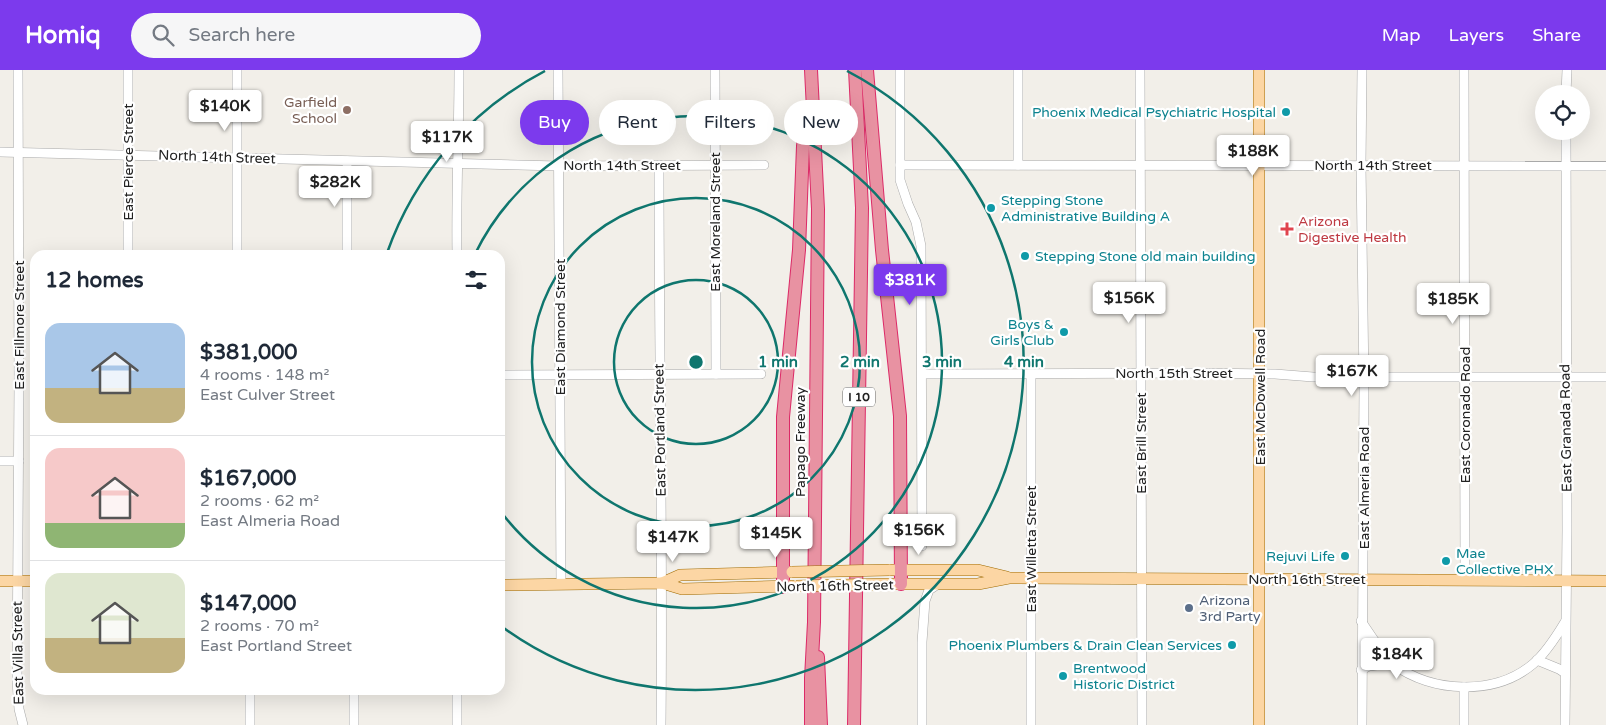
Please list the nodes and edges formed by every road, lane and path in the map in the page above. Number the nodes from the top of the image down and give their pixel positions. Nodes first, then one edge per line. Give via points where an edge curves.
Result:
1 (18, 70) edge
2 (128, 70) edge
3 (237, 70) edge
4 (459, 70) edge
5 (558, 70) edge
6 (715, 70) edge
7 (855, 70) edge
8 (867, 70) edge
9 (900, 70) edge
10 (1018, 70) edge
11 (1140, 70) edge
12 (1259, 70) edge
13 (1362, 70) edge
14 (1464, 70) edge
15 (1567, 70) edge
16 (812, 76) edge
17 (1566, 85) edge
18 (1566, 140) edge
19 (0, 152) edge
20 (19, 152) junction
21 (128, 155) junction
22 (237, 157) junction
23 (347, 161) junction
24 (458, 164) junction
25 (659, 165) junction
26 (715, 165) junction
27 (764, 165) dead end
28 (900, 165) junction
29 (1018, 165) junction
30 (1140, 165) junction
31 (1259, 165) junction
32 (559, 166) junction
33 (1361, 166) junction
34 (1464, 166) junction
35 (1566, 166) junction
36 (1606, 166) edge
37 (128, 250) edge
38 (237, 250) edge
39 (347, 250) edge
40 (457, 250) edge
41 (1141, 373) junction
42 (659, 374) junction
43 (716, 374) junction
44 (761, 374) dead end
45 (922, 374) junction
46 (1031, 374) junction
47 (1260, 374) junction
48 (505, 375) edge
49 (560, 375) junction
50 (1364, 376) junction
51 (1465, 377) junction
52 (1566, 378) junction
53 (1606, 378) edge
54 (0, 461) edge
55 (19, 461) junction
56 (922, 546) dead end
57 (895, 570) junction
58 (787, 572) junction
59 (1008, 578) junction
60 (1031, 578) junction
61 (1141, 578) junction
62 (1260, 579) junction
63 (1363, 580) junction
64 (1465, 580) junction
65 (0, 581) edge
66 (17, 581) junction
67 (30, 581) edge
68 (1566, 581) junction
69 (1606, 581) edge
70 (662, 583) junction
71 (561, 584) junction
72 (895, 584) junction
73 (938, 584) junction
74 (505, 585) edge
75 (789, 586) junction
76 (1361, 621) junction
77 (814, 622) junction
78 (1565, 622) junction
79 (1537, 660) junction
80 (1392, 663) junction
81 (1361, 670) junction
82 (1565, 673) junction
83 (1464, 687) junction
84 (250, 695) edge
85 (354, 695) edge
86 (457, 695) edge
87 (23, 725) edge
88 (250, 725) edge
89 (354, 725) edge
90 (456, 725) edge
91 (661, 725) edge
92 (811, 725) edge
93 (821, 725) edge
94 (854, 725) edge
95 (922, 725) edge
96 (1031, 725) edge
97 (1142, 725) edge
98 (1259, 725) edge
99 (1362, 725) edge
100 (1464, 725) edge
101 (1565, 725) edge

1 - 20 street, East Fillmore Street
2 - 21 street, East Pierce Street
3 - 22 street
4 - 24 street
5 - 32 street, East Diamond Street
6 - 26 street, East Moreland Street
7 - 94 highway, I 10 via 862,226
8 - 57 highway via 900,416
9 - 28 street
10 - 29 street
11 - 30 street, East Brill Street
12 - 31 main road, East McDowell Road
13 - 33 street, East Almeria Road
14 - 34 street, East Coronado Road
15 - 17 street
16 - 58 highway via 803,146 799,250 784,398
16 - 77 highway, Papago Freeway via 818,209
18 - 35 street, East Granada Road
19 - 20 street, North 14th Street
20 - 21 street, North 14th Street
20 - 55 street, East Fillmore Street
21 - 22 street, North 14th Street
21 - 37 street, East Pierce Street
22 - 23 street, North 14th Street
22 - 38 street
23 - 24 street, North 14th Street
23 - 39 street
24 - 32 street, North 14th Street
24 - 40 street
25 - 26 street, North 14th Street
25 - 32 street, North 14th Street
25 - 42 street, East Portland Street
26 - 27 street, North 14th Street
26 - 43 street, East Moreland Street
28 - 29 street, North 14th Street
28 - 45 street via 900,180 920,237
29 - 30 street, North 14th Street
30 - 31 street, North 14th Street
30 - 41 street, East Brill Street
31 - 33 street, North 14th Street
31 - 47 main road, East McDowell Road
32 - 49 street, East Diamond Street
33 - 34 street, North 14th Street
33 - 50 street, East Almeria Road
34 - 35 street, North 14th Street
34 - 51 street, East Coronado Road
35 - 36 street, North 14th Street
35 - 52 street, East Granada Road
41 - 46 street, North 15th Street
41 - 47 street, North 15th Street
41 - 61 street, East Brill Street
42 - 43 street
42 - 49 street
42 - 70 street, East Portland Street
43 - 44 street
45 - 46 street, North 15th Street
45 - 56 street
46 - 60 street, East Willetta Street
47 - 50 street, North 15th Street
47 - 62 main road, East McDowell Road
48 - 49 street
49 - 71 street, East Diamond Street
50 - 51 street, North 15th Street
50 - 63 street, East Almeria Road
51 - 52 street, North 15th Street
51 - 64 street, East Coronado Road
52 - 53 street, North 15th Street
52 - 68 street, East Granada Road
54 - 55 street
55 - 66 street, East Fillmore Street
57 - 58 main road, North 16th Street, bridge
57 - 59 main road, North 16th Street via 978,570
57 - 72 highway
58 - 70 main road, North 16th Street via 680,575
58 - 75 highway
59 - 60 main road, North 16th Street
59 - 73 main road, North 16th Street via 978,584
60 - 61 main road, North 16th Street
60 - 96 street, East Willetta Street
61 - 62 main road, North 16th Street
61 - 97 street, East Brill Street
62 - 63 main road, North 16th Street
62 - 98 main road, East McDowell Road
63 - 64 main road, North 16th Street
63 - 76 street, East Almeria Road
64 - 68 main road, North 16th Street
65 - 66 main road
66 - 67 main road
66 - 87 street, East Villa Street via 17,681
68 - 69 main road, North 16th Street
68 - 78 street, East Granada Road
70 - 71 main road, North 16th Street
70 - 75 main road, North 16th Street via 682,589
70 - 91 street, East Portland Street
71 - 74 main road, North 16th Street
72 - 73 main road, North 16th Street
72 - 75 main road, North 16th Street, bridge
73 - 95 street via 929,590 925,601
76 - 80 street
76 - 81 street, East Almeria Road
77 - 92 highway, Papago Freeway
77 - 93 highway via 820,673
78 - 79 street via 1552,644
78 - 82 street, East Granada Road
79 - 82 street
79 - 83 street via 1509,678
80 - 81 street
80 - 83 street via 1428,682
81 - 99 street, East Almeria Road
82 - 101 street, East Granada Road
83 - 100 street
84 - 88 street
85 - 89 street
86 - 90 street

